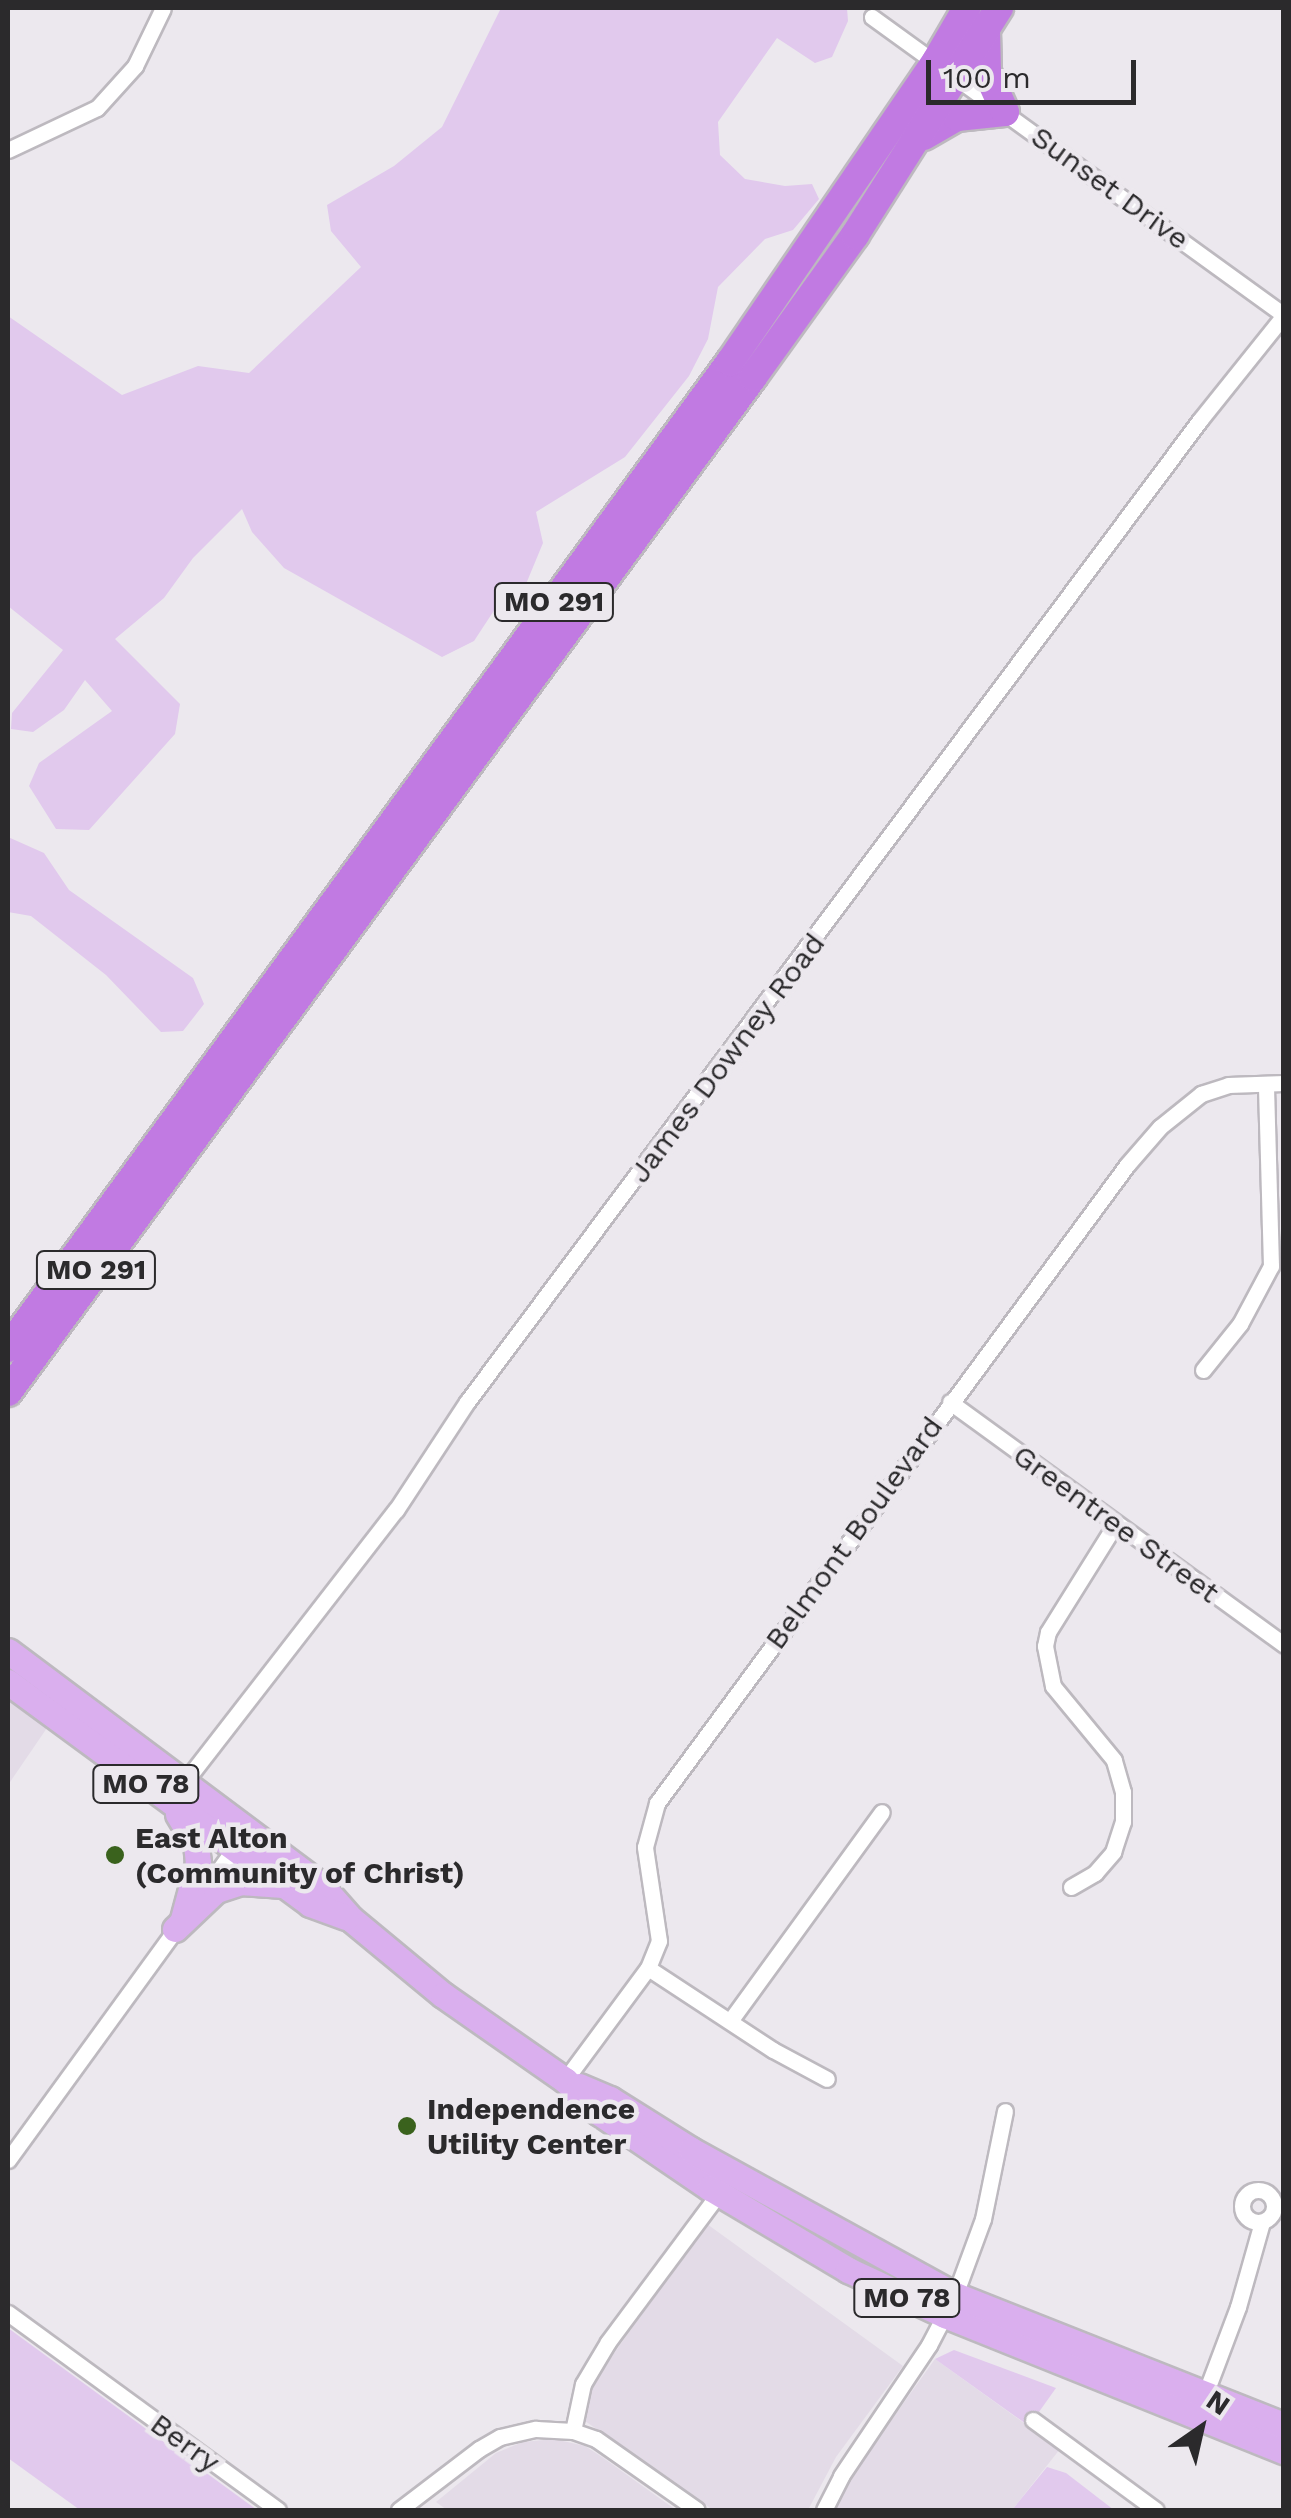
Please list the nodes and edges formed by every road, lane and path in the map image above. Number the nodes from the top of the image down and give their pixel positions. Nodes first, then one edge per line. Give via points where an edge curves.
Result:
1 (163, 8) edge
2 (967, 8) edge
3 (872, 18) dead end
4 (992, 19) edge
5 (947, 70) junction
6 (1005, 112) junction
7 (918, 140) junction
8 (8, 150) edge
9 (1284, 315) edge
10 (1284, 1083) edge
11 (1266, 1084) junction
12 (8, 1348) edge
13 (1202, 1370) dead end
14 (8, 1392) edge
15 (950, 1402) junction
16 (1116, 1523) junction
17 (1284, 1645) edge
18 (8, 1651) edge
19 (8, 1682) edge
20 (177, 1792) junction
21 (882, 1812) dead end
22 (240, 1840) junction
23 (286, 1886) junction
24 (1071, 1887) dead end
25 (351, 1918) junction
26 (179, 1924) junction
27 (648, 1968) junction
28 (730, 2022) junction
29 (827, 2079) dead end
30 (565, 2080) junction
31 (1005, 2111) dead end
32 (8, 2160) edge
33 (719, 2193) junction
34 (1262, 2222) dead end
35 (950, 2305) junction
36 (8, 2313) edge
37 (1206, 2392) junction
38 (1033, 2420) dead end
39 (1284, 2425) edge
40 (573, 2431) junction
41 (1284, 2451) edge
42 (278, 2510) edge
43 (399, 2510) edge
44 (697, 2510) edge
45 (824, 2510) edge
46 (1156, 2510) edge

1 - 8 street via 135,66 97,108
2 - 5 highway, MO 291
3 - 5 street, Sunset Drive
4 - 5 highway, MO 291
4 - 6 highway via 987,72
5 - 6 street, Sunset Drive
5 - 7 highway, MO 291
5 - 12 highway, MO 291
6 - 7 highway via 956,118
6 - 9 street, Sunset Drive
7 - 14 highway, MO 291 via 754,377
9 - 20 street, James Downey Road via 467,1402 396,1510
10 - 11 street, Belmont Boulevard
11 - 13 street via 1271,1266 1240,1324
11 - 15 street, Belmont Boulevard via 1201,1094 1160,1127
15 - 16 street, Greentree Street
15 - 27 street, Belmont Boulevard via 657,1803 645,1846 659,1941
16 - 17 street, Greentree Street
16 - 24 street via 1045,1646 1052,1686 1114,1760 1122,1792 1113,1852
18 - 20 main road, MO 78
19 - 20 main road, MO 78
20 - 22 main road, MO 78
20 - 26 main road via 198,1863
21 - 28 street
22 - 23 main road, MO 78
22 - 25 main road, MO 78 via 321,1885
22 - 26 street
23 - 25 main road, MO 78 via 310,1904
23 - 26 main road via 240,1882 216,1890
25 - 30 main road, MO 78
26 - 32 street
27 - 28 street
27 - 30 street, Belmont Boulevard
28 - 29 street
30 - 33 main road, MO 78 via 598,2112
30 - 35 main road, MO 78 via 610,2099
31 - 35 street via 983,2219
33 - 35 main road, MO 78 via 848,2270
33 - 40 street via 582,2384
34 - 37 street
35 - 37 main road, MO 78
35 - 41 main road, MO 78
35 - 45 street
36 - 42 street, Berry
37 - 39 main road, MO 78
38 - 46 street
40 - 43 street via 536,2428 500,2437
40 - 44 street via 612,2448

